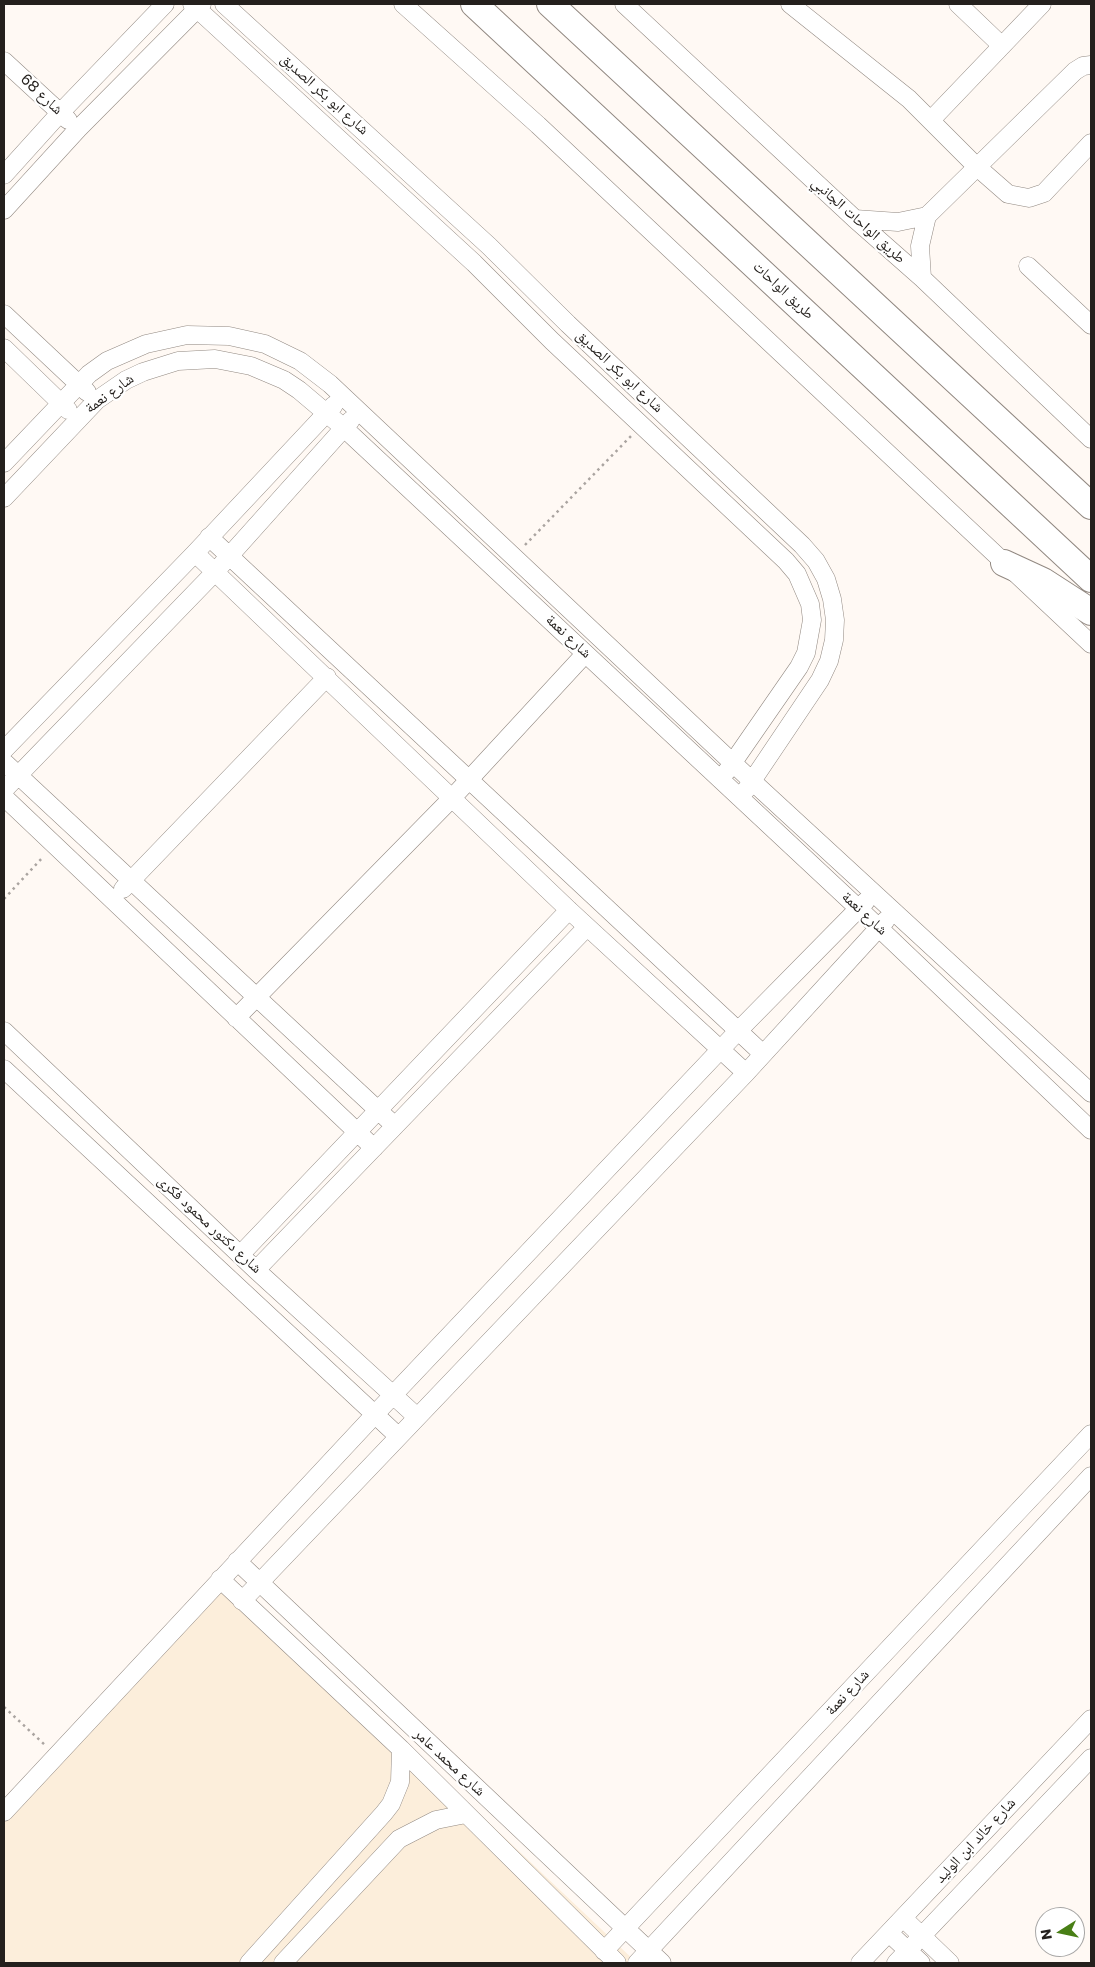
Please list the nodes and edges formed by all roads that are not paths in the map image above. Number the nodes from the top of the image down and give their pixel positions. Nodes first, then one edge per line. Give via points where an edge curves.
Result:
1 (165, 4) edge
2 (224, 4) edge
3 (404, 4) edge
4 (474, 4) edge
5 (550, 4) edge
6 (624, 4) edge
7 (790, 4) edge
8 (958, 4) edge
9 (1042, 4) edge
10 (197, 5) edge
11 (1002, 46) junction
12 (4, 61) edge
13 (1091, 65) edge
14 (60, 113) junction
15 (931, 120) junction
16 (78, 129) junction
17 (1091, 143) edge
18 (976, 166) junction
19 (4, 175) edge
20 (4, 210) edge
21 (927, 216) junction
22 (855, 219) junction
23 (1028, 266) dead end
24 (922, 278) junction
25 (4, 314) edge
26 (1091, 325) edge
27 (4, 348) edge
28 (78, 384) junction
29 (342, 396) junction
30 (97, 400) junction
31 (60, 403) junction
32 (359, 411) junction
33 (326, 413) junction
34 (77, 419) junction
35 (344, 428) junction
36 (1091, 439) edge
37 (4, 463) edge
38 (4, 498) edge
39 (1091, 506) edge
40 (209, 537) junction
41 (195, 553) junction
42 (229, 556) junction
43 (1004, 563) junction
44 (215, 572) junction
45 (1091, 579) edge
46 (1091, 612) edge
47 (1091, 644) edge
48 (585, 654) junction
49 (327, 677) junction
50 (4, 750) edge
51 (4, 762) edge
52 (733, 763) junction
53 (17, 775) junction
54 (470, 779) junction
55 (720, 780) junction
56 (752, 781) junction
57 (4, 790) edge
58 (4, 797) edge
59 (453, 797) junction
60 (740, 798) junction
61 (130, 881) junction
62 (874, 894) junction
63 (112, 900) junction
64 (858, 908) junction
65 (569, 910) junction
66 (894, 912) junction
67 (587, 926) junction
68 (878, 928) junction
69 (255, 997) junction
70 (236, 1018) junction
71 (738, 1031) junction
72 (4, 1032) edge
73 (720, 1050) junction
74 (763, 1054) junction
75 (4, 1069) edge
76 (746, 1073) junction
77 (1091, 1093) edge
78 (378, 1111) junction
79 (92, 1115) junction
80 (395, 1126) junction
81 (1091, 1130) edge
82 (357, 1132) junction
83 (75, 1136) junction
84 (374, 1148) junction
85 (240, 1255) junction
86 (256, 1270) junction
87 (393, 1394) junction
88 (375, 1414) junction
89 (416, 1416) junction
90 (1091, 1434) edge
91 (398, 1436) junction
92 (1091, 1476) edge
93 (237, 1561) junction
94 (220, 1579) junction
95 (258, 1582) junction
96 (242, 1601) junction
97 (921, 1614) junction
98 (941, 1635) junction
99 (1091, 1719) edge
100 (401, 1749) junction
101 (1091, 1758) edge
102 (4, 1812) edge
103 (466, 1814) junction
104 (903, 1918) junction
105 (626, 1929) junction
106 (889, 1933) junction
107 (922, 1936) junction
108 (611, 1957) edge
109 (643, 1957) edge
110 (902, 1957) edge
111 (249, 1963) edge
112 (282, 1963) edge
113 (662, 1963) edge
114 (860, 1963) edge
115 (921, 1963) edge
116 (950, 1963) edge

1 - 14 street
2 - 56 street, شارع ابو بكر الصديق via 489,246 816,561 826,579 835,620 828,661 820,680
3 - 43 street
4 - 45 highway, طريق الواحات
5 - 39 highway
6 - 22 street, طريق الواحات الجانبي
7 - 15 street via 880,73
8 - 11 street
9 - 11 street
10 - 16 street
10 - 52 street, شارع ابو بكر الصديق via 474,263 797,574 810,604 810,637 806,653
11 - 15 street
12 - 14 street, شارع 68
13 - 18 street via 1075,71
14 - 16 street, شارع 68
14 - 19 street
15 - 18 street
16 - 20 street
17 - 18 street via 1050,188 1030,198 1008,194
18 - 21 street
21 - 22 street via 898,222
21 - 24 street via 920,246
22 - 24 street, طريق الواحات الجانبي
23 - 26 street
24 - 36 street, طريق الواحات الجانبي
25 - 28 street
27 - 31 street
28 - 29 street, شارع نعمة via 107,361 146,344 173,337 208,334 247,339 283,352 315,371
28 - 30 street
28 - 31 street, شارع نعمة
29 - 32 street, شارع نعمة
29 - 33 street
30 - 33 street, شارع نعمة via 126,380 160,365 215,359 234,361 268,372 300,390
30 - 34 street, شارع نعمة
31 - 34 street
31 - 37 street, شارع نعمة
32 - 35 street
32 - 52 street, شارع نعمة
33 - 35 street, شارع نعمة
33 - 40 street
34 - 38 street, شارع نعمة
35 - 42 street
35 - 48 street, شارع نعمة
40 - 41 street
40 - 42 street
41 - 44 street
41 - 50 street
42 - 44 street
42 - 54 street
43 - 46 highway via 1043,581
43 - 47 street
44 - 49 street
44 - 53 street
48 - 54 street
48 - 55 street, شارع نعمة
49 - 59 street
49 - 61 street
51 - 53 street
52 - 55 street, شارع ابو بكر الصديق
52 - 56 street, شارع نعمة
53 - 57 street
53 - 61 street
54 - 59 street
54 - 71 street
55 - 60 street, شارع نعمة
56 - 60 street, شارع ابو بكر الصديق
56 - 62 street, شارع نعمة
58 - 63 street
59 - 65 street
59 - 69 street
60 - 64 street, شارع نعمة
61 - 63 street
61 - 69 street
62 - 64 street
62 - 66 street, شارع نعمة
63 - 70 street
64 - 68 street, شارع نعمة
64 - 71 street
65 - 67 street
65 - 78 street
66 - 68 street
66 - 77 street, شارع نعمة
67 - 73 street
67 - 80 street
68 - 74 street
68 - 81 street, شارع نعمة
69 - 70 street
69 - 78 street
70 - 82 street
71 - 73 street
71 - 74 street
72 - 79 street, شارع دكتور محمود فكرى
73 - 76 street
73 - 87 street
74 - 76 street
75 - 83 street, شارع دكتور محمود فكرى
76 - 89 street
78 - 80 street
78 - 82 street
79 - 83 street
79 - 85 street, شارع دكتور محمود فكرى
80 - 84 street
82 - 84 street
82 - 85 street
83 - 88 street, شارع دكتور محمود فكرى
84 - 86 street
85 - 86 street, شارع دكتور محمود فكرى
86 - 87 street, شارع دكتور محمود فكرى
87 - 88 street
87 - 89 street, شارع دكتور محمود فكرى
88 - 91 street, شارع دكتور محمود فكرى
88 - 93 street
89 - 91 street
90 - 97 street, شارع نعمة
91 - 95 street
92 - 98 street, شارع نعمة
93 - 94 street
93 - 95 street, شارع محمد عامر
94 - 96 street, شارع محمد عامر
94 - 102 street
95 - 96 street
95 - 105 street, شارع محمد عامر
96 - 100 street, شارع محمد عامر
97 - 98 street
97 - 105 street, شارع نعمة
98 - 109 street, شارع نعمة
99 - 104 street, شارع خالد ابن الوليد
100 - 103 street, شارع محمد عامر
100 - 111 street via 400,1782 391,1804
101 - 107 street, شارع خالد ابن الوليد
103 - 108 street, شارع محمد عامر
103 - 112 street via 436,1820 400,1839
104 - 106 street, شارع خالد ابن الوليد
104 - 107 street
105 - 108 street, شارع نعمة
105 - 109 street, شارع محمد عامر
106 - 110 street
106 - 114 street, شارع خالد ابن الوليد
107 - 110 street, شارع خالد ابن الوليد
107 - 116 street
109 - 113 street, شارع محمد عامر
110 - 115 street

